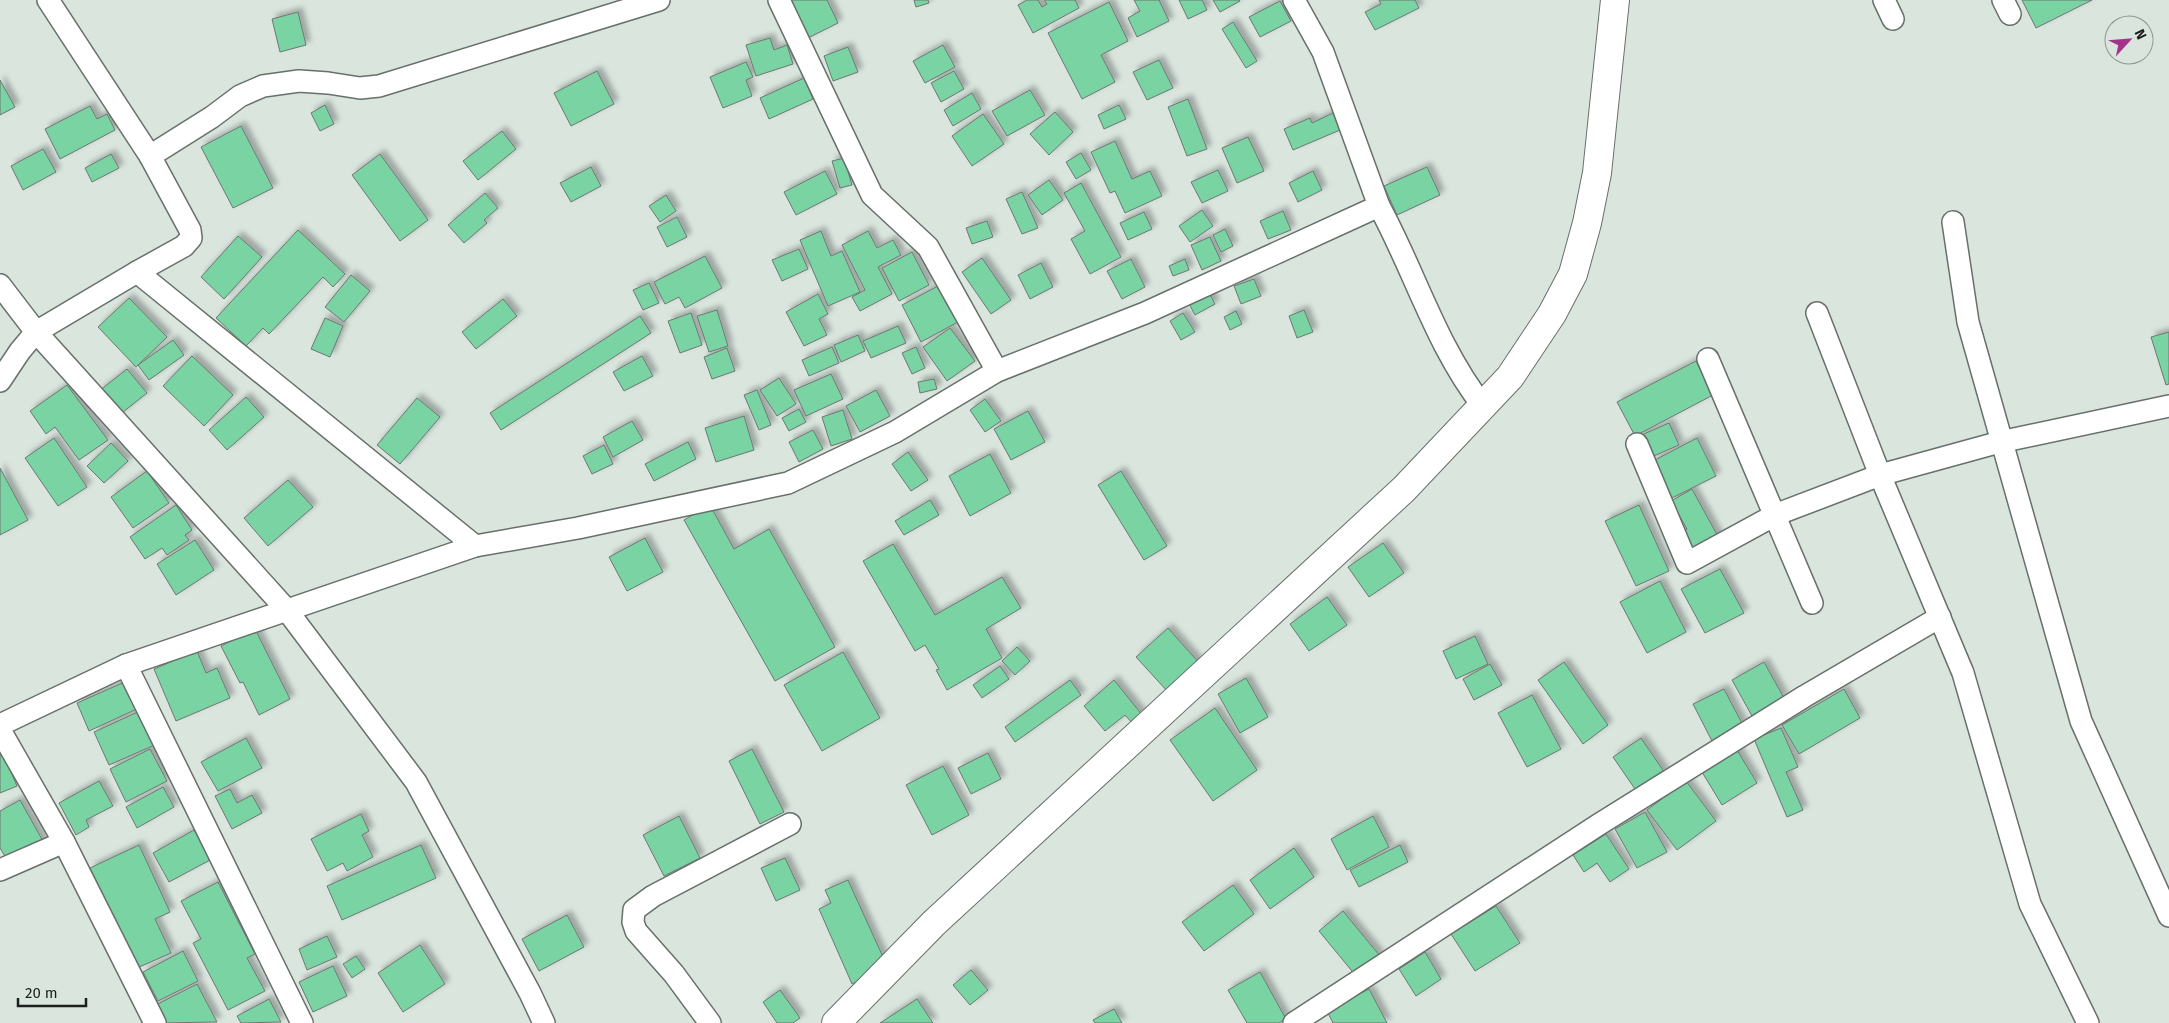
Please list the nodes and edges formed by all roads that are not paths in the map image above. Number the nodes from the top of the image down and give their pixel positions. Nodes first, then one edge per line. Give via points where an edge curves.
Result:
1 (48, 0) edge
2 (660, 0) edge
3 (779, 0) edge
4 (1294, 0) edge
5 (1615, 0) edge
6 (150, 156) junction
7 (1379, 206) junction
8 (1953, 222) dead end
9 (137, 272) junction
10 (0, 285) edge
11 (1817, 313) dead end
12 (36, 332) junction
13 (1708, 359) dead end
14 (997, 372) junction
15 (0, 381) edge
16 (1483, 406) junction
17 (2169, 406) edge
18 (2000, 442) junction
19 (1637, 444) dead end
20 (1880, 475) junction
21 (1775, 515) junction
22 (475, 546) junction
23 (1812, 603) dead end
24 (286, 610) junction
25 (1940, 617) junction
26 (126, 665) junction
27 (0, 725) edge
28 (0, 730) edge
29 (790, 824) dead end
30 (64, 842) junction
31 (0, 870) edge
32 (2169, 916) edge
33 (155, 1023) edge
34 (302, 1023) edge
35 (544, 1023) edge
36 (710, 1023) edge
37 (836, 1023) edge
38 (1294, 1023) edge
39 (2088, 1023) edge

1 - 6 street
2 - 6 street via 379,86 360,88 299,81 263,86 240,96
3 - 14 street via 872,195 928,247
4 - 7 street via 1323,52
5 - 16 street via 1598,173 1573,274 1516,370
6 - 9 street via 190,230 191,238 184,246
7 - 14 street via 1145,313
7 - 16 street via 1440,339
8 - 18 street via 1968,322
9 - 12 street
9 - 22 street
10 - 12 street
11 - 20 street
12 - 15 street
12 - 24 street
13 - 21 street
14 - 22 street via 895,432 788,483 578,528
16 - 37 street via 1404,489 934,923
17 - 18 street
18 - 20 street
18 - 32 street via 2081,721
19 - 21 street via 1687,563
20 - 21 street
20 - 25 street
21 - 23 street
22 - 24 street
24 - 26 street
24 - 35 street via 416,782
25 - 38 street via 1805,696 1598,825
25 - 39 street via 1963,674 2030,904
26 - 27 street
26 - 34 street
28 - 30 street
29 - 36 street via 654,896 634,910 636,931 674,974
30 - 31 street
30 - 33 street

